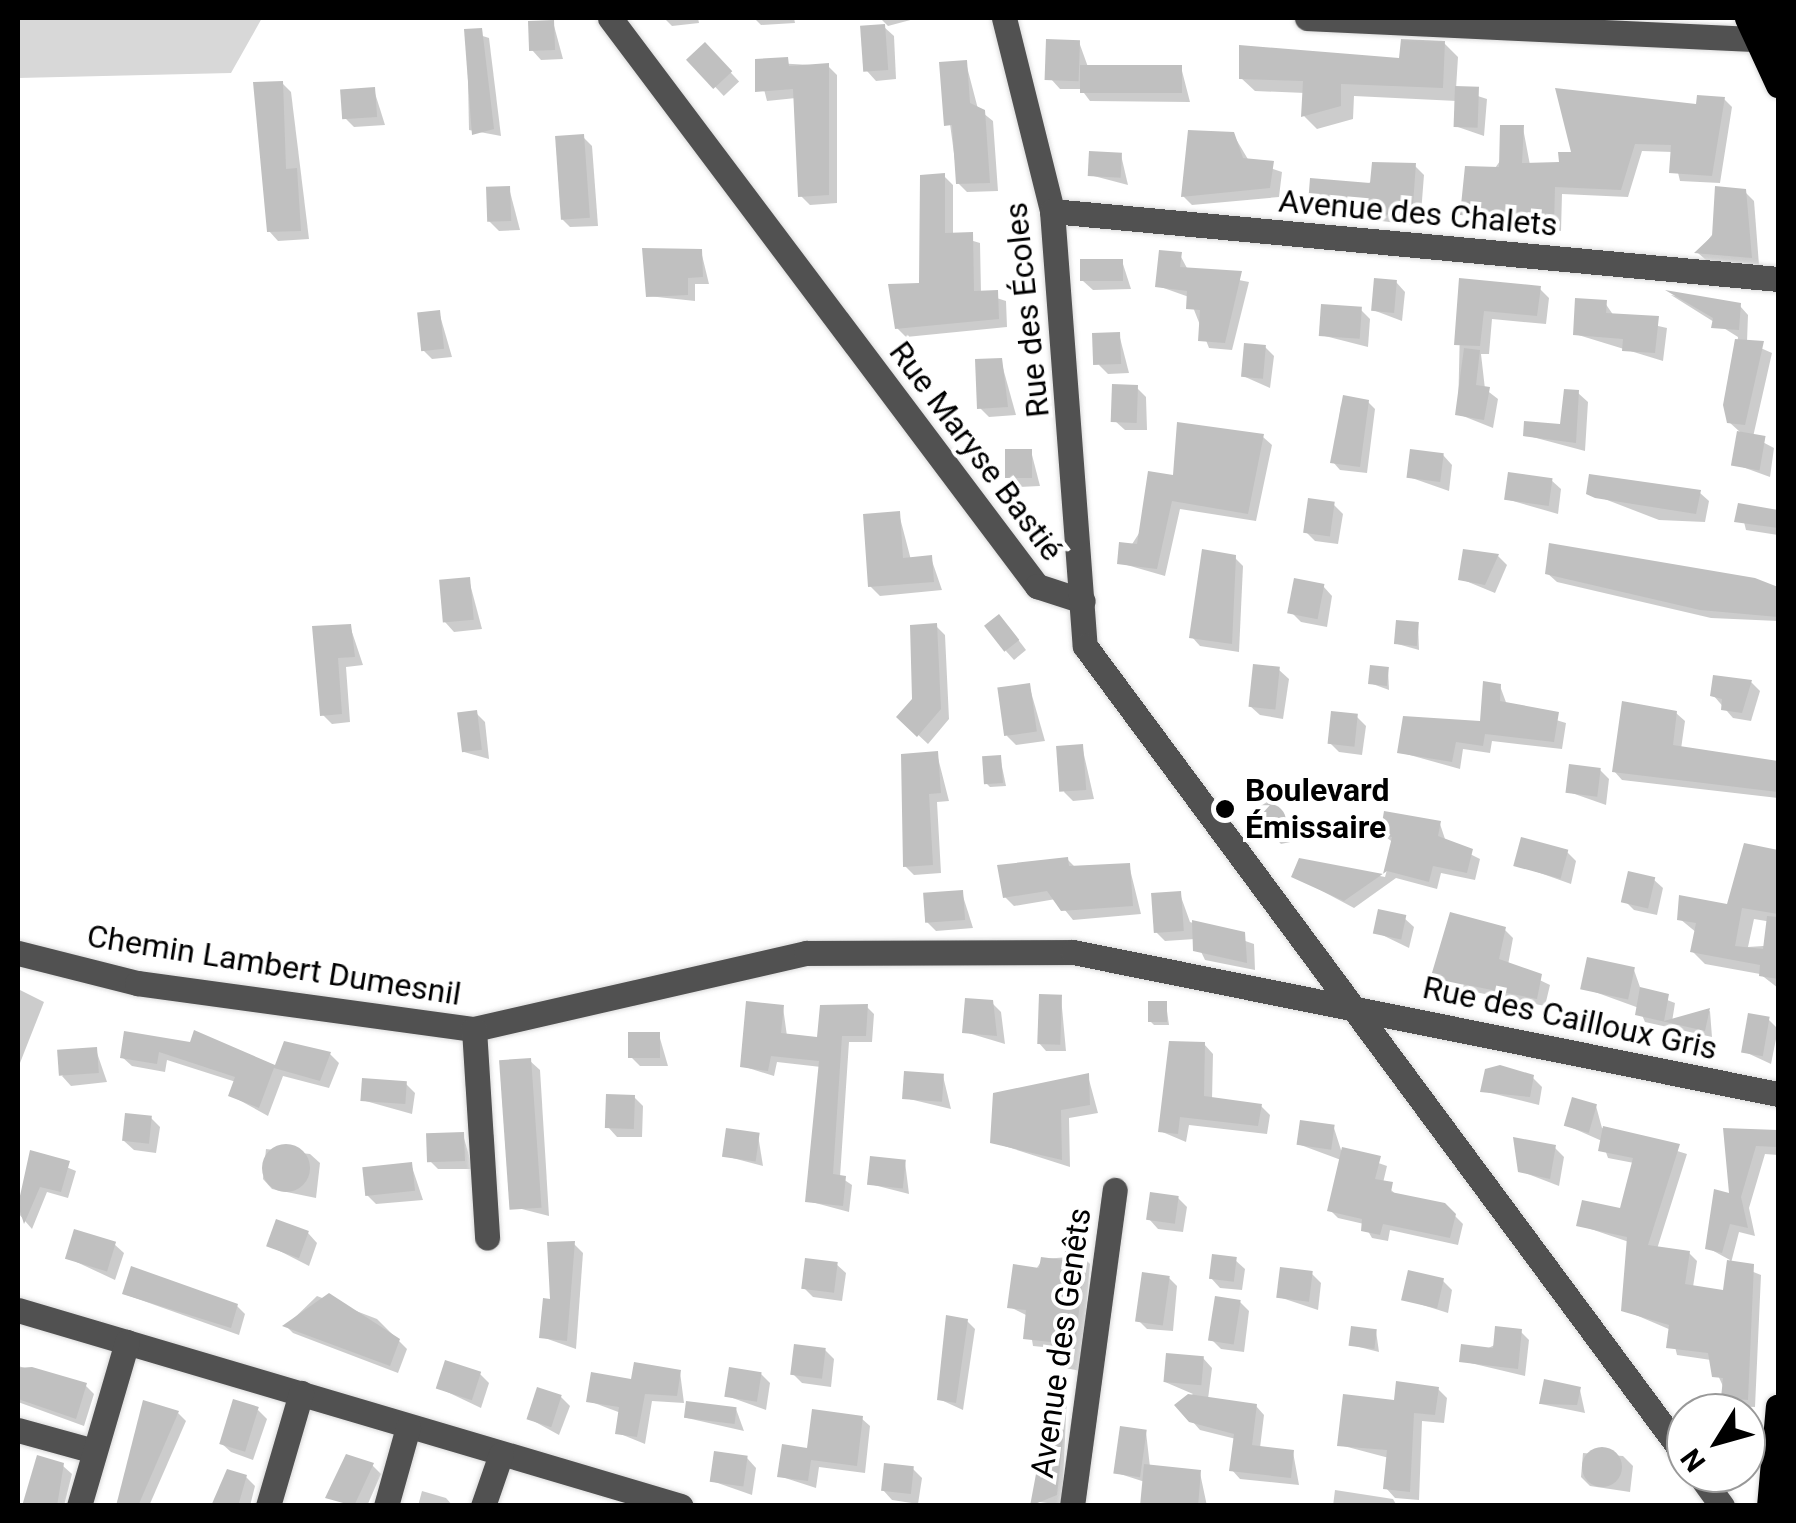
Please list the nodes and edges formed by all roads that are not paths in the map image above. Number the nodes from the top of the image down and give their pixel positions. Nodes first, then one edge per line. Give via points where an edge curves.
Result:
1 (610, 18) edge
2 (1004, 18) edge
3 (1307, 18) edge
4 (1762, 29) edge
5 (1778, 85) edge
6 (1052, 211) junction
7 (1778, 279) edge
8 (1082, 601) junction
9 (18, 953) edge
10 (1348, 1008) junction
11 (474, 1029) junction
12 (1778, 1094) edge
13 (1114, 1190) dead end
14 (487, 1238) dead end
15 (18, 1310) edge
16 (127, 1342) junction
17 (301, 1393) junction
18 (1778, 1406) edge
19 (408, 1427) junction
20 (18, 1430) edge
21 (1666, 1430) edge
22 (94, 1450) junction
23 (501, 1454) junction
24 (79, 1506) edge
25 (268, 1506) edge
26 (386, 1506) edge
27 (484, 1506) edge
28 (681, 1506) edge
29 (1072, 1506) edge
30 (1769, 1506) edge

1 - 8 street, Rue Maryse Bastié via 1037,586
2 - 6 street, Rue des Écoles
3 - 4 street
4 - 5 main road
6 - 7 street, Avenue des Chalets
6 - 8 street, Rue des Écoles
8 - 10 street via 1085,646 1096,666
9 - 11 street, Chemin Lambert Dumesnil via 137,984
10 - 11 street, Chemin Lambert Dumesnil via 1073,952 806,953
10 - 12 street, Rue des Cailloux Gris
10 - 21 street
11 - 14 street
13 - 29 street, Avenue des Genêts
15 - 16 street
16 - 17 street
16 - 22 street
17 - 19 street
17 - 25 street
18 - 30 main road
19 - 23 street
19 - 26 street
20 - 22 street
22 - 24 street
23 - 27 street
23 - 28 street

